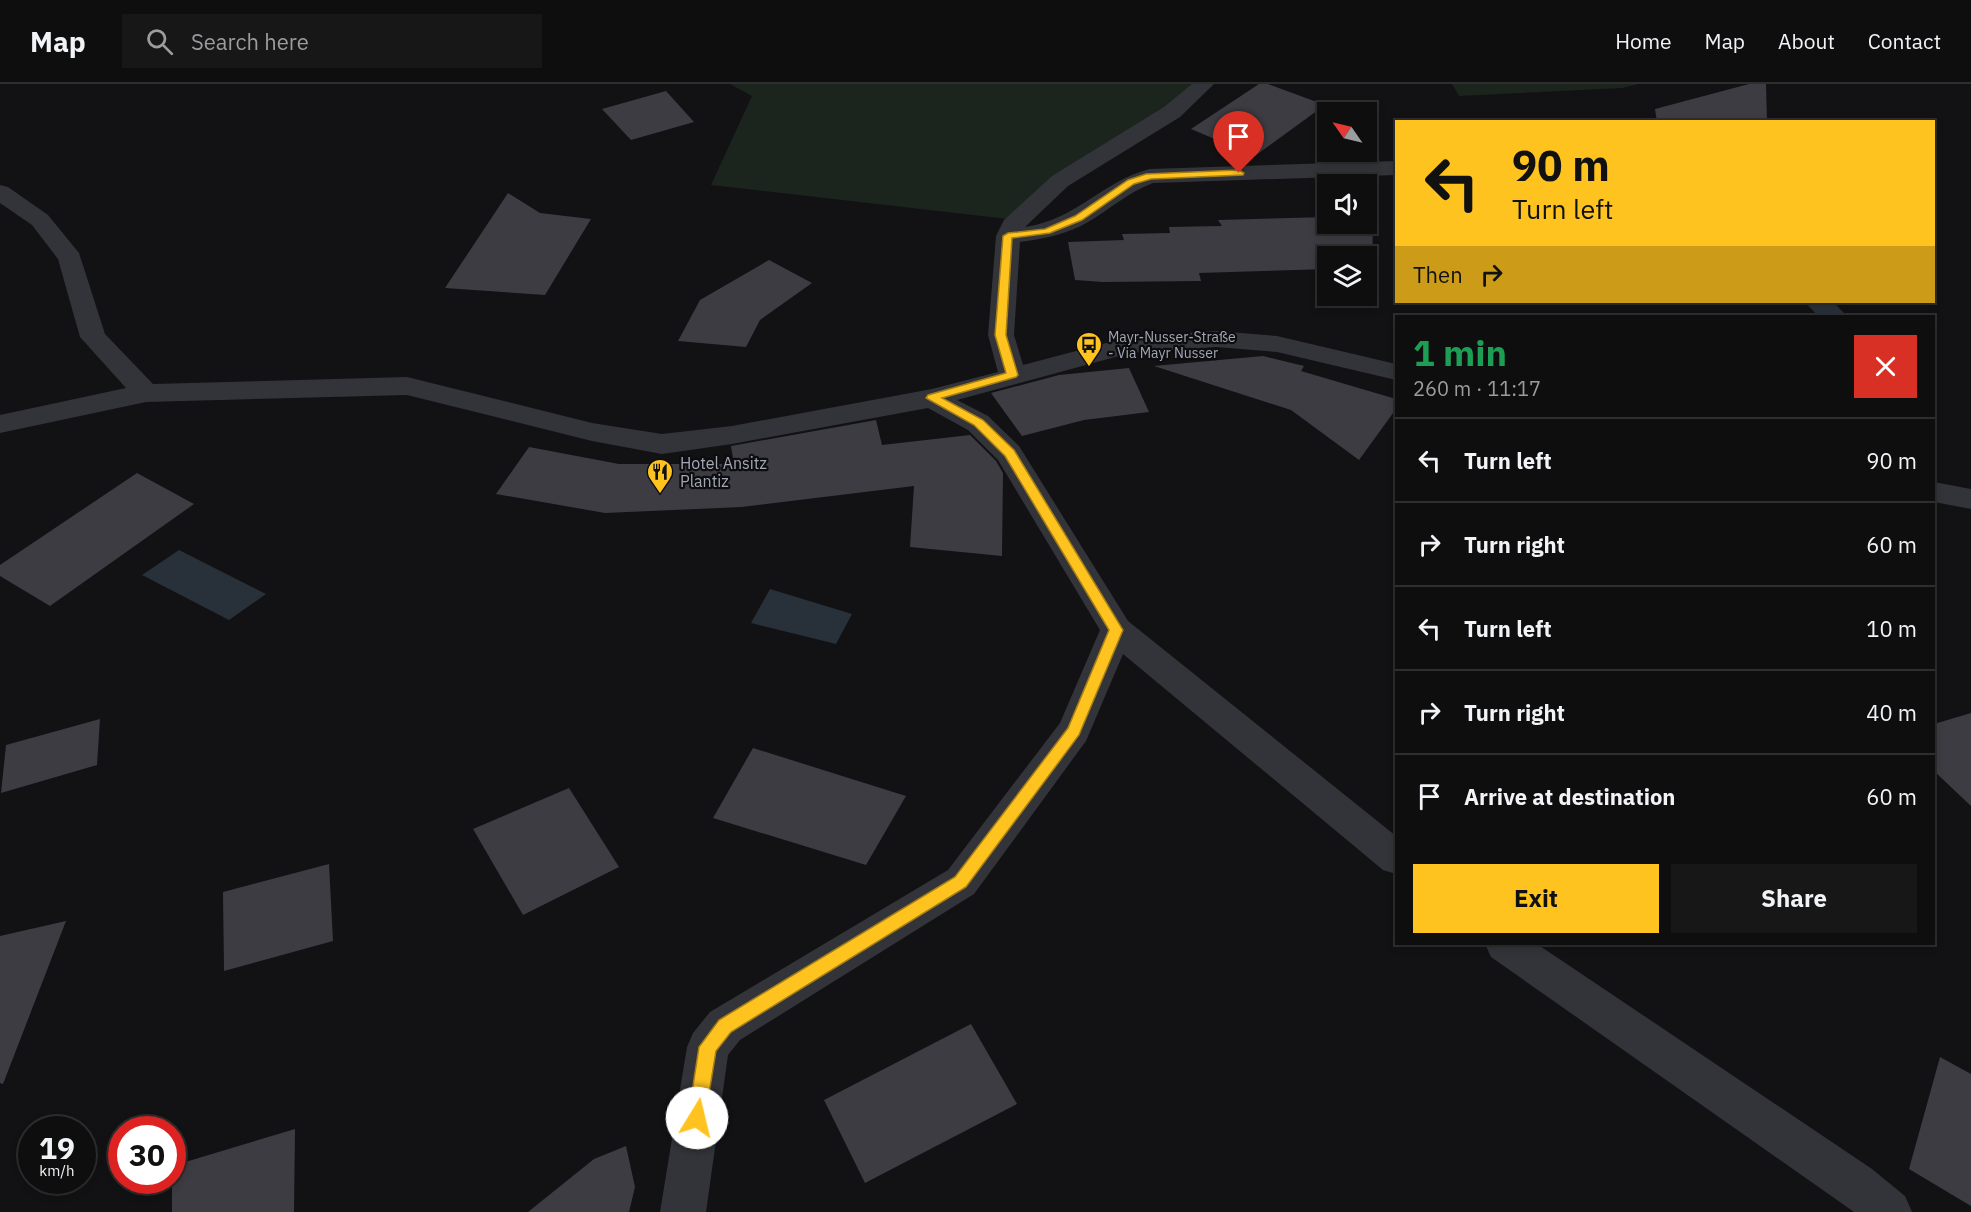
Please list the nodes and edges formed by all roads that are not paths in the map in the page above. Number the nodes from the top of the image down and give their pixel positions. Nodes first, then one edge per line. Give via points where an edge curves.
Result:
1 (1204, 84) edge
2 (1395, 168) edge
3 (0, 192) edge
4 (1008, 236) junction
5 (1395, 372) edge
6 (1012, 375) junction
7 (146, 393) junction
8 (932, 398) junction
9 (0, 424) edge
10 (1935, 492) edge
11 (1971, 499) edge
12 (1116, 630) junction
13 (1395, 857) edge
14 (1506, 945) edge
15 (683, 1212) edge
16 (1889, 1212) edge

1 - 4 street via 1172,112 1060,181 1016,220
2 - 4 street via 1150,176 1131,182 1079,218 1047,231
3 - 7 street via 40,220 70,258 93,337
4 - 6 street via 1001,335
5 - 6 street via 1277,344 1216,339 1129,345
6 - 8 street
7 - 8 street via 407,386 592,432 662,444
7 - 9 street
8 - 12 street via 978,423 1009,453
10 - 11 street
12 - 13 street
12 - 15 street via 1074,731 961,882 725,1026 708,1047
14 - 16 street via 1856,1185

